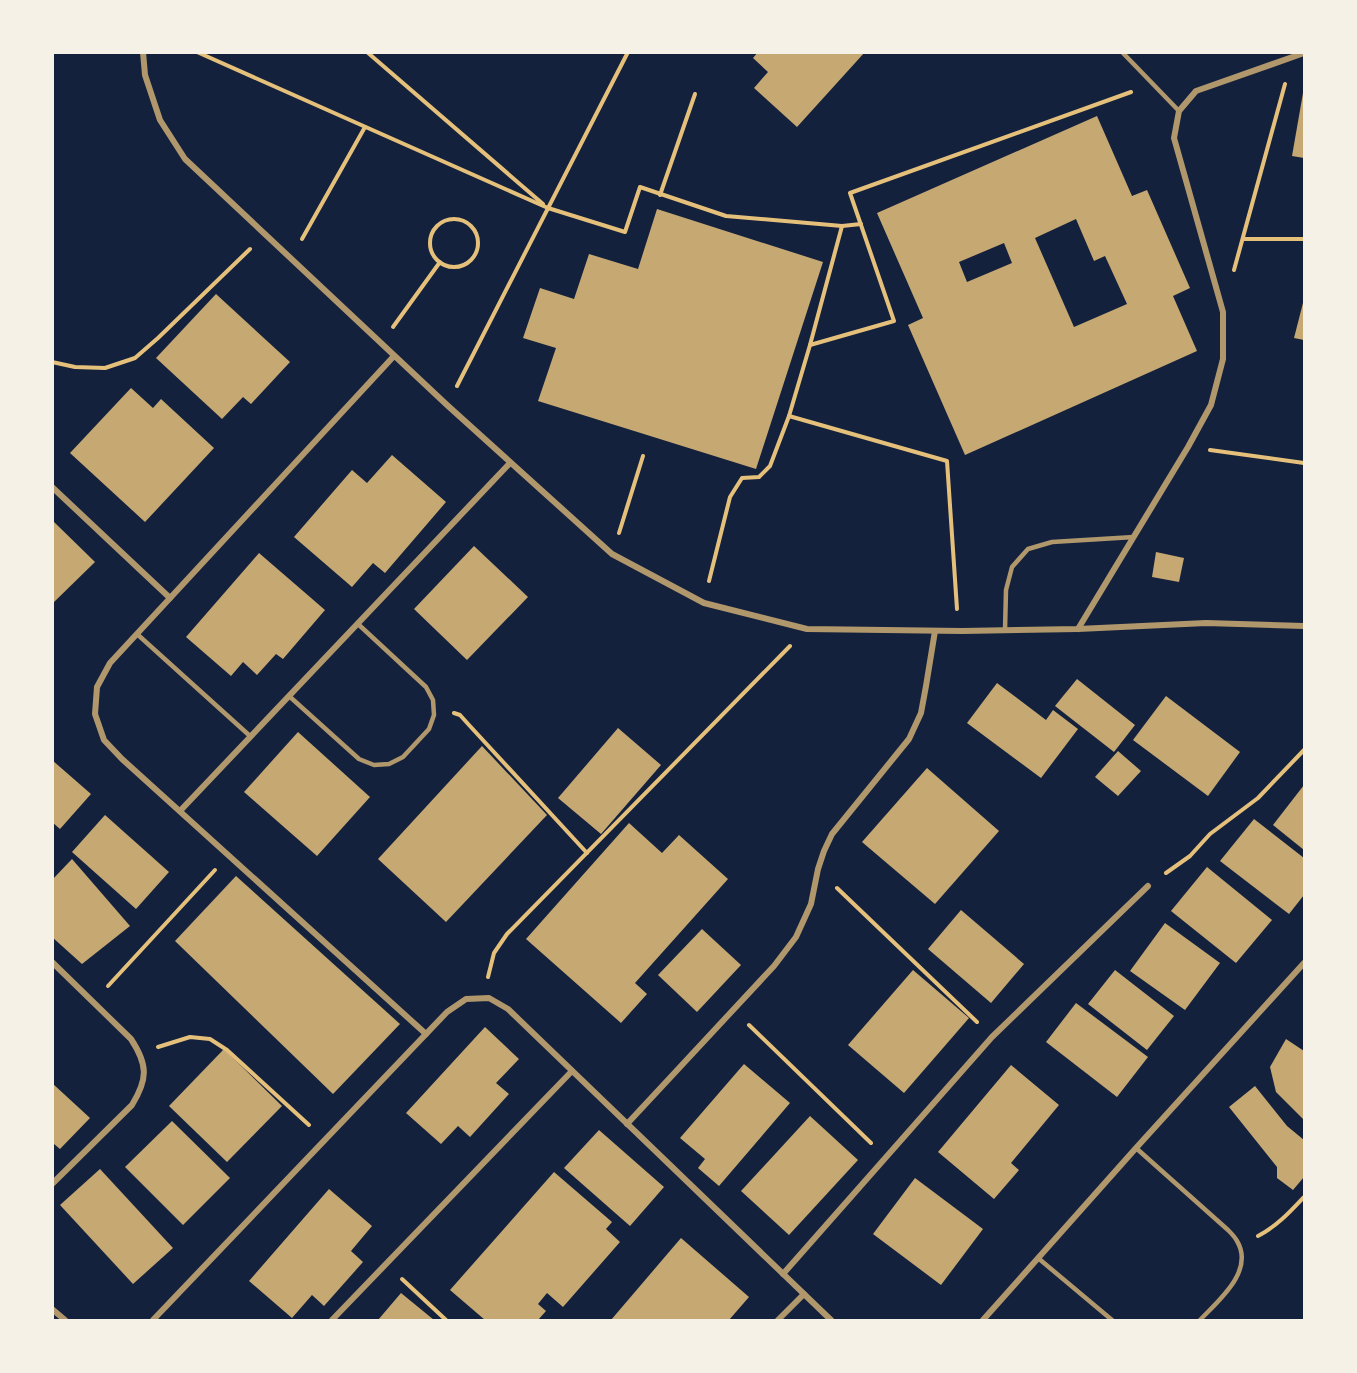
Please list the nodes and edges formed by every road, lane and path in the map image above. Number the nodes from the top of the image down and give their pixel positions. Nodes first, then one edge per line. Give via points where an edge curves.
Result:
1 (143, 52) edge
2 (196, 52) edge
3 (367, 52) edge
4 (628, 52) edge
5 (1122, 52) edge
6 (1305, 53) edge
7 (1293, 56) junction
8 (1152, 84) junction
9 (695, 94) dead end
10 (1179, 111) junction
11 (365, 128) junction
12 (660, 195) junction
13 (548, 208) junction
14 (861, 224) junction
15 (842, 226) junction
16 (266, 234) junction
17 (1243, 239) junction
18 (1305, 239) edge
19 (291, 258) junction
20 (440, 262) junction
21 (1223, 312) junction
22 (381, 344) junction
23 (810, 345) junction
24 (394, 356) junction
25 (52, 362) edge
26 (447, 405) junction
27 (789, 416) junction
28 (1188, 447) junction
29 (643, 456) dead end
30 (510, 463) junction
31 (1305, 463) edge
32 (52, 487) edge
33 (1134, 537) junction
34 (612, 554) junction
35 (170, 598) junction
36 (704, 603) junction
37 (357, 624) junction
38 (1305, 626) edge
39 (807, 628) junction
40 (1078, 629) junction
41 (935, 630) junction
42 (959, 630) junction
43 (1005, 630) junction
44 (137, 634) junction
45 (289, 696) junction
46 (434, 715) junction
47 (250, 736) junction
48 (1305, 750) edge
49 (180, 811) junction
50 (587, 853) junction
51 (229, 855) junction
52 (818, 869) junction
53 (1148, 886) joint
54 (52, 962) edge
55 (1305, 963) edge
56 (489, 998) junction
57 (93, 1002) junction
58 (733, 1010) junction
59 (426, 1034) junction
60 (992, 1037) junction
61 (141, 1054) junction
62 (572, 1071) junction
63 (627, 1124) junction
64 (325, 1140) junction
65 (1136, 1148) junction
66 (886, 1158) junction
67 (52, 1184) edge
68 (1305, 1197) edge
69 (1238, 1242) junction
70 (1038, 1258) junction
71 (387, 1263) junction
72 (783, 1274) junction
73 (804, 1294) junction
74 (52, 1309) edge
75 (65, 1320) edge
76 (153, 1320) edge
77 (332, 1320) edge
78 (446, 1320) edge
79 (778, 1320) edge
80 (831, 1320) edge
81 (983, 1320) edge
82 (1112, 1320) edge
83 (1200, 1320) edge

1 - 16 street via 145,75 160,120 185,159
2 - 11 path
3 - 13 path
4 - 13 path
5 - 8 lane
6 - 7 street
7 - 10 street via 1196,91
7 - 17 path
8 - 10 lane
8 - 14 path via 850,192
9 - 12 path
10 - 21 street via 1174,138
11 - 13 path
11 - 19 path
12 - 13 path via 640,187 626,232
12 - 15 path via 726,216
13 - 26 path
14 - 15 path
14 - 23 path via 894,321
15 - 23 path
16 - 19 street
16 - 25 path via 135,358 105,368
17 - 18 path
17 - 21 path
19 - 22 street
20 - 20 path via 459,266 475,255 477,236 464,221 445,221 431,236 434,255
20 - 22 path
21 - 28 street via 1224,359 1211,405
22 - 24 street
23 - 27 path
24 - 26 street
24 - 35 street
26 - 30 street
27 - 36 path via 770,466 759,477 742,478 730,497
27 - 42 path via 947,461
28 - 31 path
28 - 33 street
29 - 34 path
30 - 34 street
30 - 37 street
32 - 35 street
33 - 40 street
33 - 43 lane via 1052,542 1028,549 1012,567 1006,590
34 - 36 street
35 - 44 street
36 - 39 street
37 - 45 street
37 - 46 lane via 426,687 433,700
38 - 40 street via 1206,623
39 - 41 street
39 - 50 path
40 - 43 street
41 - 42 street
41 - 52 street via 921,713 909,739 832,834
42 - 43 street
44 - 47 lane
44 - 49 street via 110,663 97,687 95,714 104,740
45 - 46 lane via 359,759 374,765 389,764 403,757 429,729
45 - 47 street
46 - 50 path via 447,711 460,715
47 - 49 street
48 - 53 path via 1258,798
49 - 51 street
50 - 56 path via 494,952 488,975
51 - 57 path
51 - 59 street
52 - 58 street via 811,904 796,937
52 - 60 path
53 - 60 street
54 - 57 street
55 - 65 street
56 - 59 street via 466,999
56 - 62 street via 508,1009
57 - 61 street
58 - 63 street
58 - 66 path
59 - 64 street
60 - 66 street
61 - 64 path via 190,1037 210,1039
61 - 67 street via 141,1089 132,1105
62 - 63 street
62 - 71 street
63 - 72 street
64 - 76 street
65 - 69 lane
65 - 70 street
66 - 72 street
68 - 69 path via 1272,1229
69 - 83 lane via 1242,1257 1240,1273
70 - 81 street
70 - 82 lane
71 - 77 street
71 - 78 path
72 - 73 street
73 - 79 street
73 - 80 street
74 - 75 street

